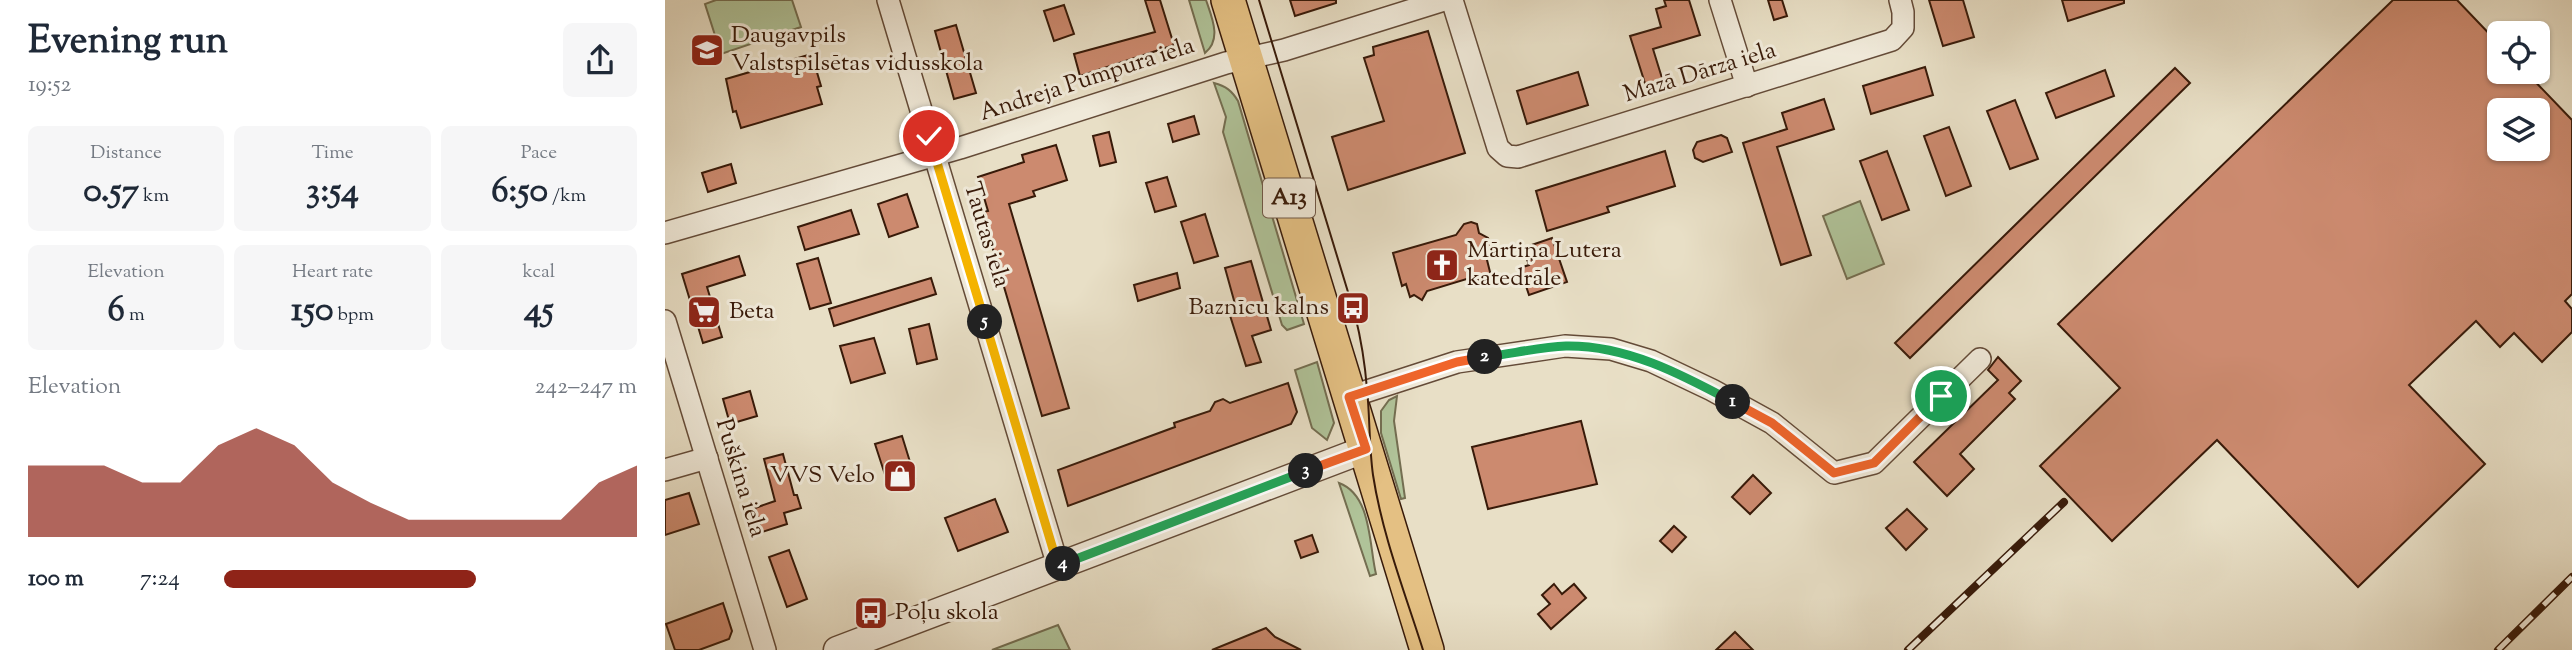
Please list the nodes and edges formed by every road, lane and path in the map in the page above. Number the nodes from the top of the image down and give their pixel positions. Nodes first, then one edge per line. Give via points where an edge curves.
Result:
1 (888, 0) edge
2 (1228, 0) edge
3 (1444, 0) edge
4 (1452, 0) edge
5 (1720, 0) edge
6 (1900, 0) edge
7 (1246, 59) junction
8 (1747, 86) junction
9 (935, 155) junction
10 (665, 233) edge
11 (665, 321) edge
12 (1980, 359) dead end
13 (1349, 397) junction
14 (1366, 449) junction
15 (707, 458) junction
16 (665, 470) edge
17 (1058, 566) junction
18 (765, 650) edge
19 (837, 650) edge
20 (1427, 650) edge

1 - 9 street, Tautas iela
2 - 7 main road, A13
3 - 7 street, Andreja Pumpura iela
4 - 8 street, Mazā Dārza iela via 1498,148 1507,156 1518,157
5 - 8 street
6 - 8 street, Mazā Dārza iela via 1903,28 1892,40
7 - 9 street, Andreja Pumpura iela
7 - 13 main road, A13
9 - 10 street, Andreja Pumpura iela
9 - 17 street, Tautas iela
11 - 15 street, Puškina iela
12 - 13 street via 1874,463 1834,473 1772,423 1651,361 1611,349 1565,346 1457,362
13 - 14 main road, A13
14 - 17 street
14 - 20 main road, A13
15 - 16 street
15 - 18 street, Puškina iela
17 - 19 street

